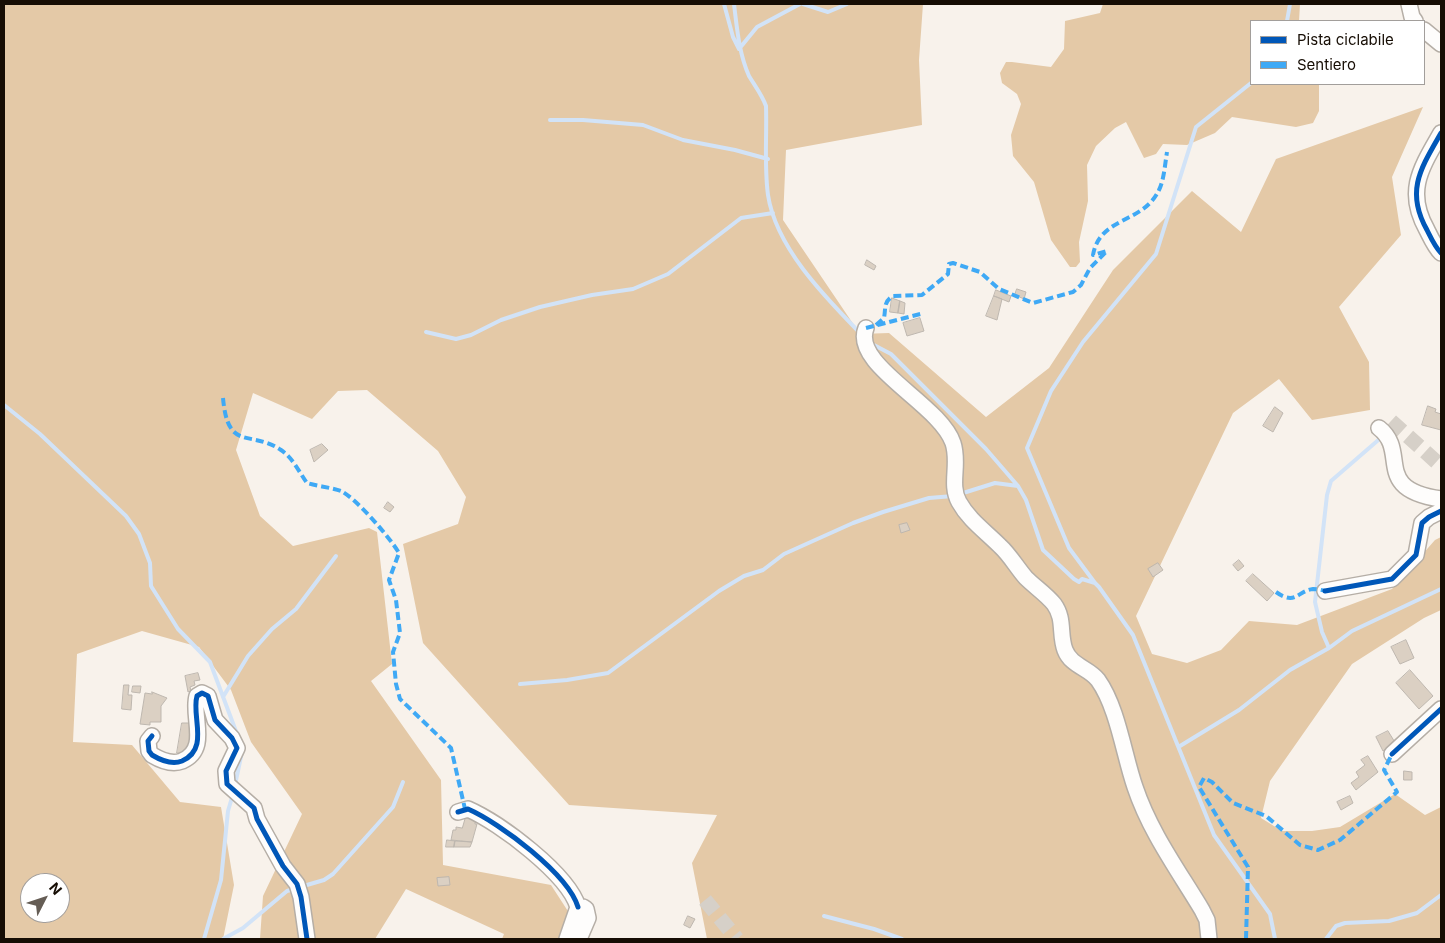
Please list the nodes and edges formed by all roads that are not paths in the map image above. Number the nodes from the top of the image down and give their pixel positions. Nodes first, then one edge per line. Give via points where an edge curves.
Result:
1 (1409, 4) edge
2 (1415, 20) edge
3 (1425, 31) edge
4 (1441, 44) edge
5 (1441, 133) edge
6 (1441, 254) edge
7 (866, 328) dead end
8 (1379, 428) dead end
9 (1441, 499) edge
10 (1441, 511) edge
11 (1326, 591) dead end
12 (1441, 709) edge
13 (152, 736) dead end
14 (1392, 754) dead end
15 (458, 812) dead end
16 (578, 908) junction
17 (307, 939) edge
18 (568, 939) edge
19 (579, 939) edge
20 (1209, 939) edge

1 - 2 street
3 - 4 street
5 - 6 street via 1420,169 1415,194 1418,214
7 - 20 street via 864,341 872,359 894,382 935,415 952,439 957,462 955,489 958,501 983,533 1000,545 1026,578 1054,604 1061,615 1065,650 1070,658 1099,681 1126,748 1143,808 1202,910 1207,920
8 - 9 street via 1389,441 1394,466 1402,483 1414,493
10 - 11 street via 1422,523 1416,555 1392,579
12 - 14 street
13 - 17 street via 148,746 152,755 170,763 186,759 194,751 197,740 197,696 202,693 208,696 215,720 237,748 226,771 227,784 250,803 283,866 297,884
15 - 16 street via 468,810 512,836 554,873 572,894
16 - 18 street
16 - 19 street via 583,907 587,913

